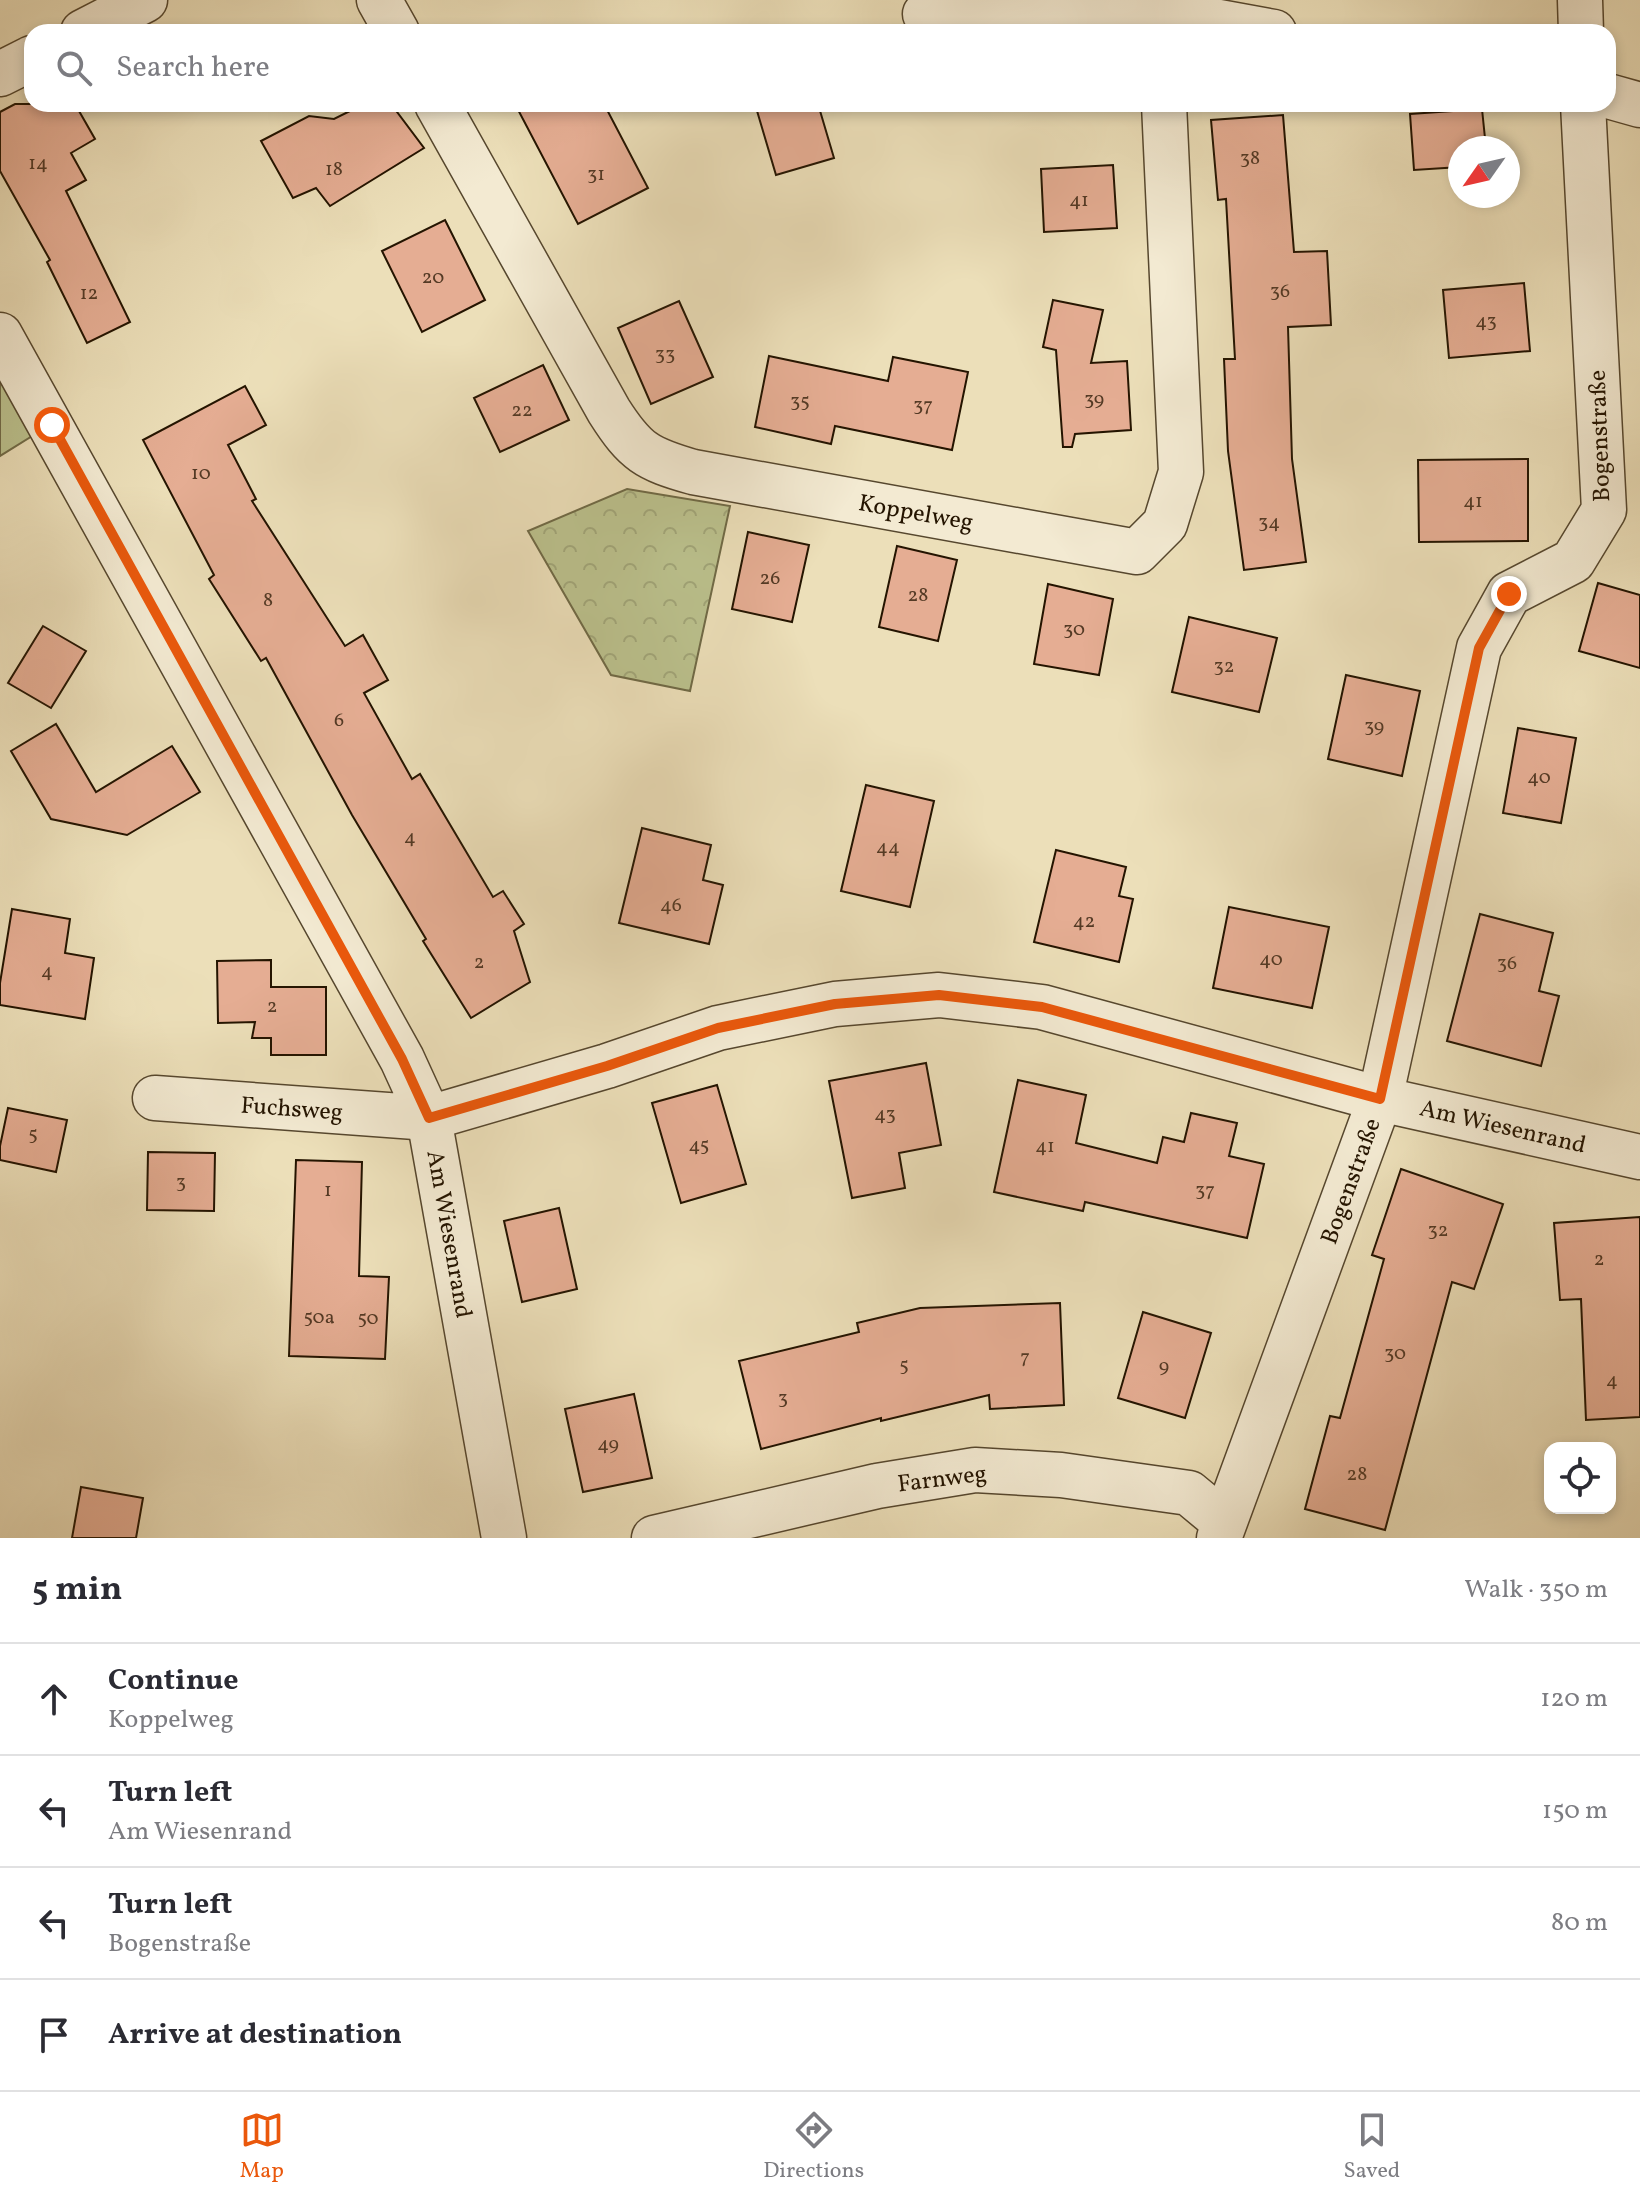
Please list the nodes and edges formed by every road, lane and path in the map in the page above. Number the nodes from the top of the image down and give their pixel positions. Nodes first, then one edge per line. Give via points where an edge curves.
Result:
1 (145, 0) edge
2 (379, 0) edge
3 (1580, 0) edge
4 (925, 14) dead end
5 (1159, 14) edge
6 (98, 24) edge
7 (392, 24) edge
8 (1223, 24) edge
9 (1581, 24) edge
10 (24, 62) edge
11 (0, 74) edge
12 (1616, 98) edge
13 (1640, 105) edge
14 (441, 112) edge
15 (1164, 112) edge
16 (1583, 112) edge
17 (0, 335) edge
18 (155, 1098) dead end
19 (1380, 1099) junction
20 (429, 1118) junction
21 (1640, 1157) edge
22 (1222, 1530) edge
23 (504, 1538) edge
24 (654, 1538) edge

1 - 6 street
2 - 7 street
3 - 9 street
4 - 5 street
5 - 8 street
10 - 11 street
12 - 13 street
14 - 15 street, Koppelweg via 609,411 625,436 654,461 1137,552 1165,524 1181,472
16 - 19 street, Bogenstraße via 1604,510 1573,561 1509,594 1479,648
17 - 20 street via 402,1059
18 - 20 street, Fuchsweg
19 - 20 street, Am Wiesenrand via 1042,1007 939,995 835,1004 718,1028
19 - 21 street, Am Wiesenrand
19 - 22 street, Bogenstraße
20 - 23 street, Am Wiesenrand
22 - 24 street, Farnweg via 1189,1493 1061,1475 975,1470 877,1486

